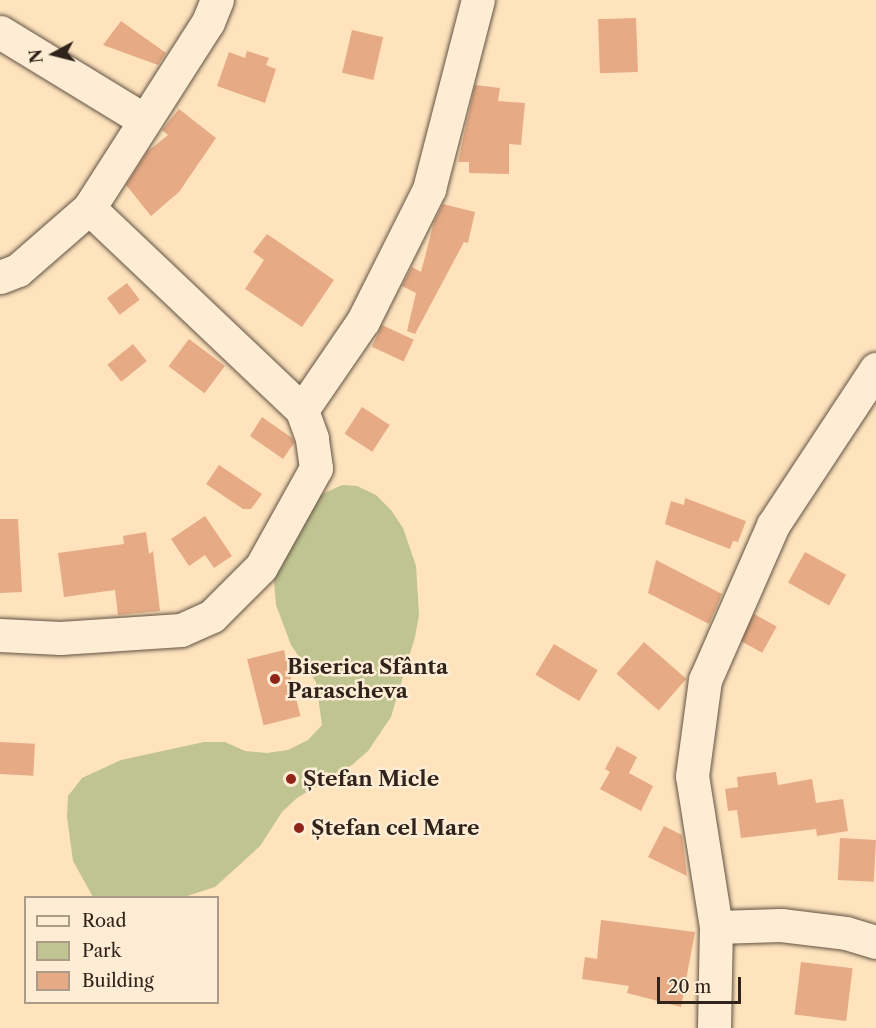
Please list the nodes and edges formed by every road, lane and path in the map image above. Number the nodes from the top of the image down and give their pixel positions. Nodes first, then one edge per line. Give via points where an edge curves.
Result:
1 (218, 0) edge
2 (478, 0) edge
3 (0, 32) edge
4 (144, 120) junction
5 (89, 208) junction
6 (0, 278) edge
7 (876, 369) edge
8 (302, 410) junction
9 (0, 635) edge
10 (716, 927) junction
11 (876, 942) edge
12 (714, 1028) edge

1 - 4 street via 208,22
2 - 8 street via 429,189 363,321
3 - 4 street
4 - 5 street
5 - 6 street via 18,270
5 - 8 street
7 - 10 street via 773,525 705,680 693,776
8 - 9 street via 312,438 316,468 261,567 212,616 181,630 60,638
10 - 11 street via 782,926 846,933
10 - 12 street

